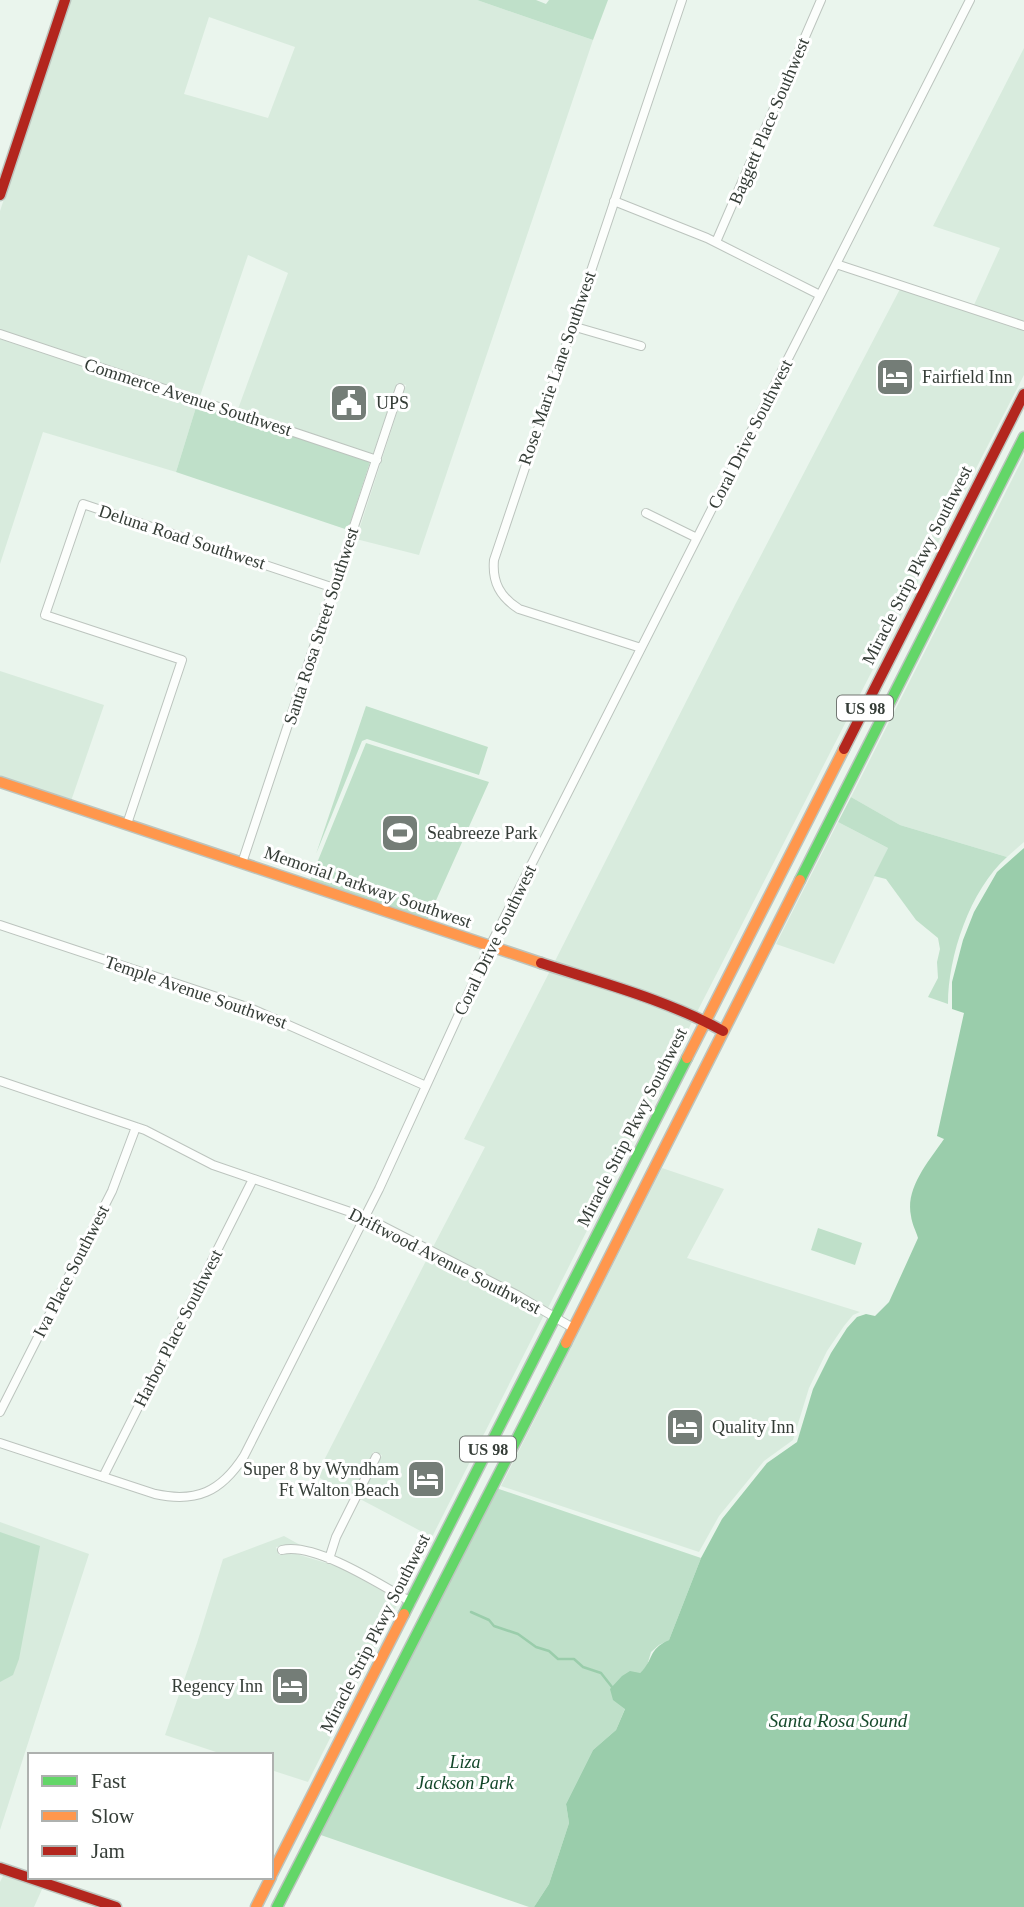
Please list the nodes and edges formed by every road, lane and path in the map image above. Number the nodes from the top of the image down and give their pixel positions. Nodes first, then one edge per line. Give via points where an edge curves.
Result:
1 (65, 0) edge
2 (682, 0) edge
3 (821, 0) edge
4 (970, 0) edge
5 (0, 195) edge
6 (614, 201) junction
7 (716, 242) junction
8 (836, 264) junction
9 (820, 295) junction
10 (572, 326) junction
11 (1024, 326) edge
12 (0, 334) edge
13 (641, 346) dead end
14 (400, 388) dead end
15 (1024, 394) edge
16 (1024, 437) edge
17 (377, 460) junction
18 (646, 513) dead end
19 (697, 538) junction
20 (334, 588) junction
21 (641, 648) junction
22 (0, 782) edge
23 (127, 824) junction
24 (242, 863) junction
25 (0, 925) edge
26 (490, 946) junction
27 (705, 1022) junction
28 (723, 1031) junction
29 (0, 1081) edge
30 (426, 1086) junction
31 (136, 1127) junction
32 (253, 1179) junction
33 (365, 1217) junction
34 (555, 1317) junction
35 (573, 1328) junction
36 (0, 1412) edge
37 (0, 1443) edge
38 (376, 1457) dead end
39 (103, 1477) junction
40 (282, 1550) dead end
41 (329, 1559) junction
42 (411, 1602) junction
43 (0, 1868) edge
44 (273, 1873) edge
45 (28, 1877) edge
46 (33, 1879) edge
47 (270, 1879) edge
48 (116, 1907) edge
49 (256, 1907) edge
50 (277, 1907) edge

1 - 5 main road
2 - 6 street, Rose Marie Lane Southwest
3 - 7 street, Baggett Place Southwest
4 - 8 street, Coral Drive Southwest
6 - 7 street
6 - 10 street, Rose Marie Lane Southwest
7 - 9 street
8 - 9 street, Coral Drive Southwest
8 - 11 street
9 - 19 street, Coral Drive Southwest
10 - 13 street
10 - 21 street, Rose Marie Lane Southwest via 498,545 495,582 503,597 519,609
12 - 17 street, Commerce Avenue Southwest
14 - 17 street, Santa Rosa Street Southwest
15 - 27 main road, Miracle Strip Pkwy Southwest / US 98
16 - 28 main road, Miracle Strip Pkwy Southwest / US 98
17 - 20 street, Santa Rosa Street Southwest
18 - 19 street
19 - 21 street, Coral Drive Southwest
20 - 23 street, Deluna Road Southwest via 83,504 45,615 182,660
20 - 24 street, Santa Rosa Street Southwest
21 - 26 street, Coral Drive Southwest
22 - 23 main road, Memorial Parkway Southwest
23 - 24 main road, Memorial Parkway Southwest
24 - 26 main road, Memorial Parkway Southwest
25 - 30 street, Temple Avenue Southwest via 250,1008
26 - 27 main road, Memorial Parkway Southwest
26 - 30 street, Coral Drive Southwest
27 - 28 main road, Memorial Parkway Southwest
27 - 34 main road, Miracle Strip Pkwy Southwest / US 98
28 - 35 main road, Miracle Strip Pkwy Southwest / US 98
29 - 31 street, Driftwood Avenue Southwest
30 - 33 street, Coral Drive Southwest
31 - 32 street, Driftwood Avenue Southwest
31 - 36 street, Iva Place Southwest via 112,1191
32 - 33 street, Driftwood Avenue Southwest
32 - 39 street, Harbor Place Southwest
33 - 34 street, Driftwood Avenue Southwest
33 - 39 street, Coral Drive Southwest via 244,1457 227,1480 201,1494 178,1498
34 - 35 street, Driftwood Avenue Southwest
34 - 42 main road, Miracle Strip Pkwy Southwest / US 98
35 - 50 main road, Miracle Strip Pkwy Southwest / US 98
37 - 39 street, Coral Drive Southwest
38 - 41 street
40 - 41 street via 293,1548
41 - 42 street
42 - 44 main road, Miracle Strip Pkwy Southwest / US 98
43 - 45 main road
46 - 48 main road
47 - 49 main road, Miracle Strip Pkwy Southwest / US 98

